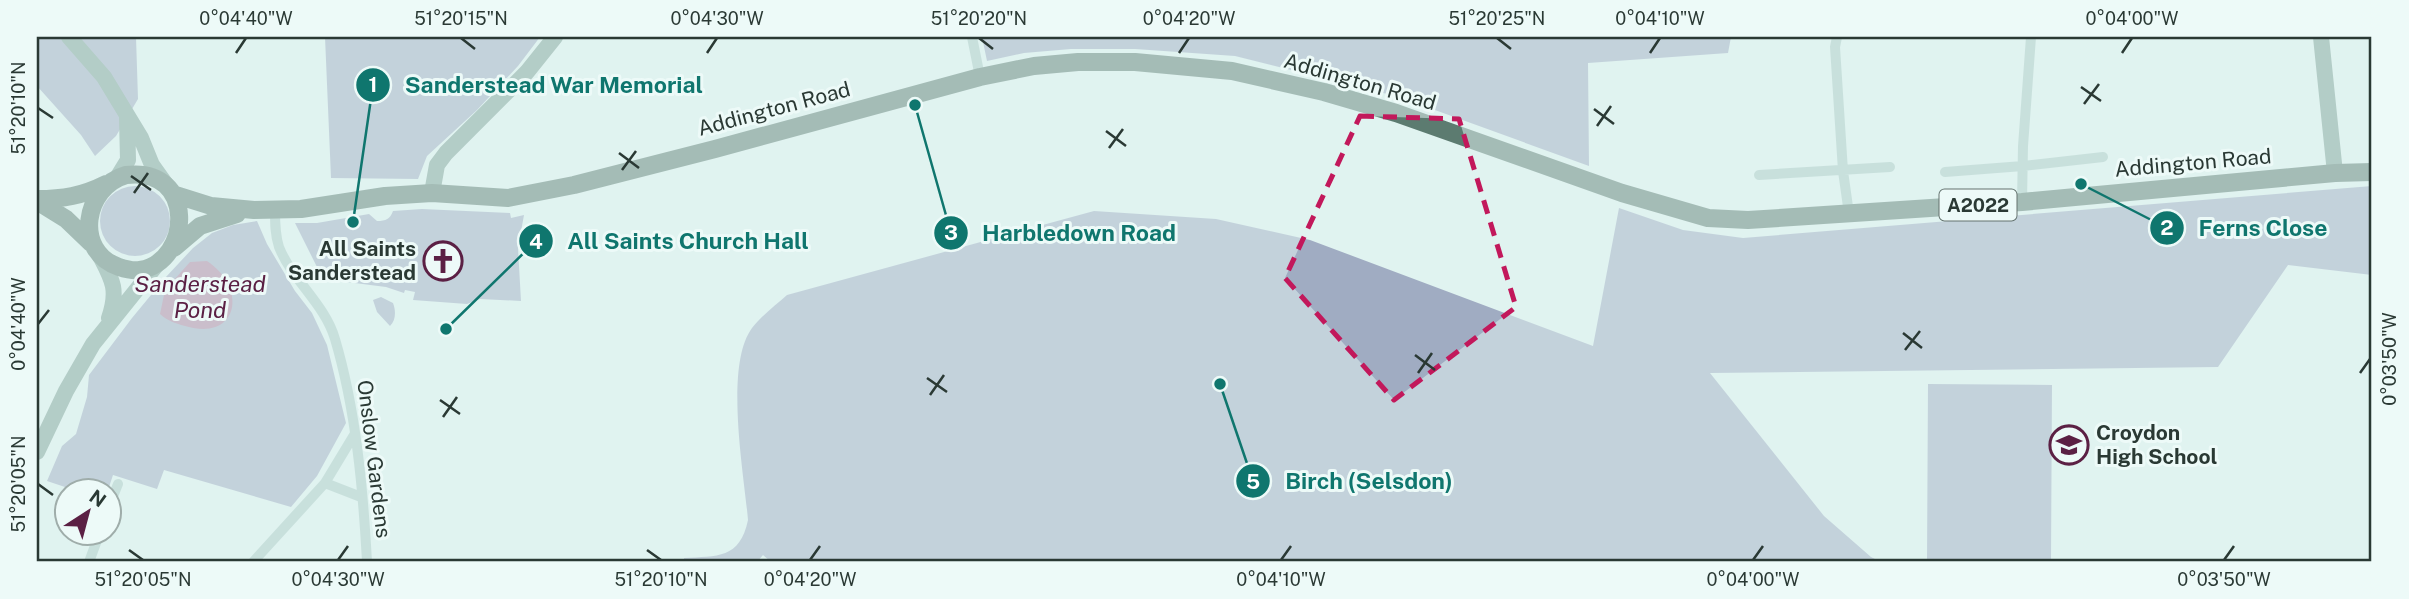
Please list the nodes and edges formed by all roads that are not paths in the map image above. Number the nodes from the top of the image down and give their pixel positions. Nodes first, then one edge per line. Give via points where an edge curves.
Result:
1 (69, 37) edge
2 (555, 37) edge
3 (972, 37) edge
4 (1837, 37) edge
5 (2031, 37) edge
6 (2321, 37) edge
7 (980, 77) junction
8 (126, 112) junction
9 (2103, 156) dead end
10 (2023, 166) junction
11 (1890, 167) dead end
12 (1843, 171) junction
13 (1944, 172) dead end
14 (2372, 172) edge
15 (2335, 173) junction
16 (1759, 175) dead end
17 (113, 180) junction
18 (171, 191) junction
19 (432, 193) junction
20 (37, 200) edge
21 (2022, 202) junction
22 (254, 210) junction
23 (275, 210) junction
24 (1849, 214) junction
25 (96, 250) junction
26 (162, 258) junction
27 (106, 327) junction
28 (355, 435) junction
29 (37, 453) edge
30 (326, 483) junction
31 (361, 497) junction
32 (253, 562) edge
33 (367, 562) edge

1 - 8 main road via 104,77
2 - 19 main road via 527,72 446,153 437,165
3 - 7 street
4 - 12 street
5 - 10 street
6 - 15 main road
7 - 19 main road, Addington Road / A2022 via 575,185 508,198
7 - 24 main road, Addington Road / A2022 via 1078,62 1232,71 1396,113 1622,193 1708,218
8 - 17 main road via 128,160
8 - 18 main road
9 - 10 street
10 - 13 street
10 - 21 street
11 - 12 street
12 - 16 street
12 - 24 street
14 - 15 main road, Addington Road / A2022
15 - 21 main road, Addington Road / A2022
17 - 18 main road via 140,175
17 - 20 main road via 71,198
17 - 25 main road via 90,214 88,229
18 - 22 main road, A2022 via 211,206
18 - 26 main road via 181,216 177,236
19 - 23 main road, Addington Road / A2022
20 - 25 main road via 66,219
21 - 24 main road, Addington Road / A2022
22 - 23 main road, Addington Road / A2022
22 - 26 main road, A2022 via 206,222
23 - 28 street, Onslow Gardens via 280,248 335,337
25 - 26 main road via 106,261 131,270
25 - 27 main road via 113,279 115,293
26 - 27 main road
27 - 29 main road via 66,391
28 - 30 street
28 - 31 street, Onslow Gardens
30 - 31 street
30 - 32 street
31 - 33 street, Onslow Gardens

